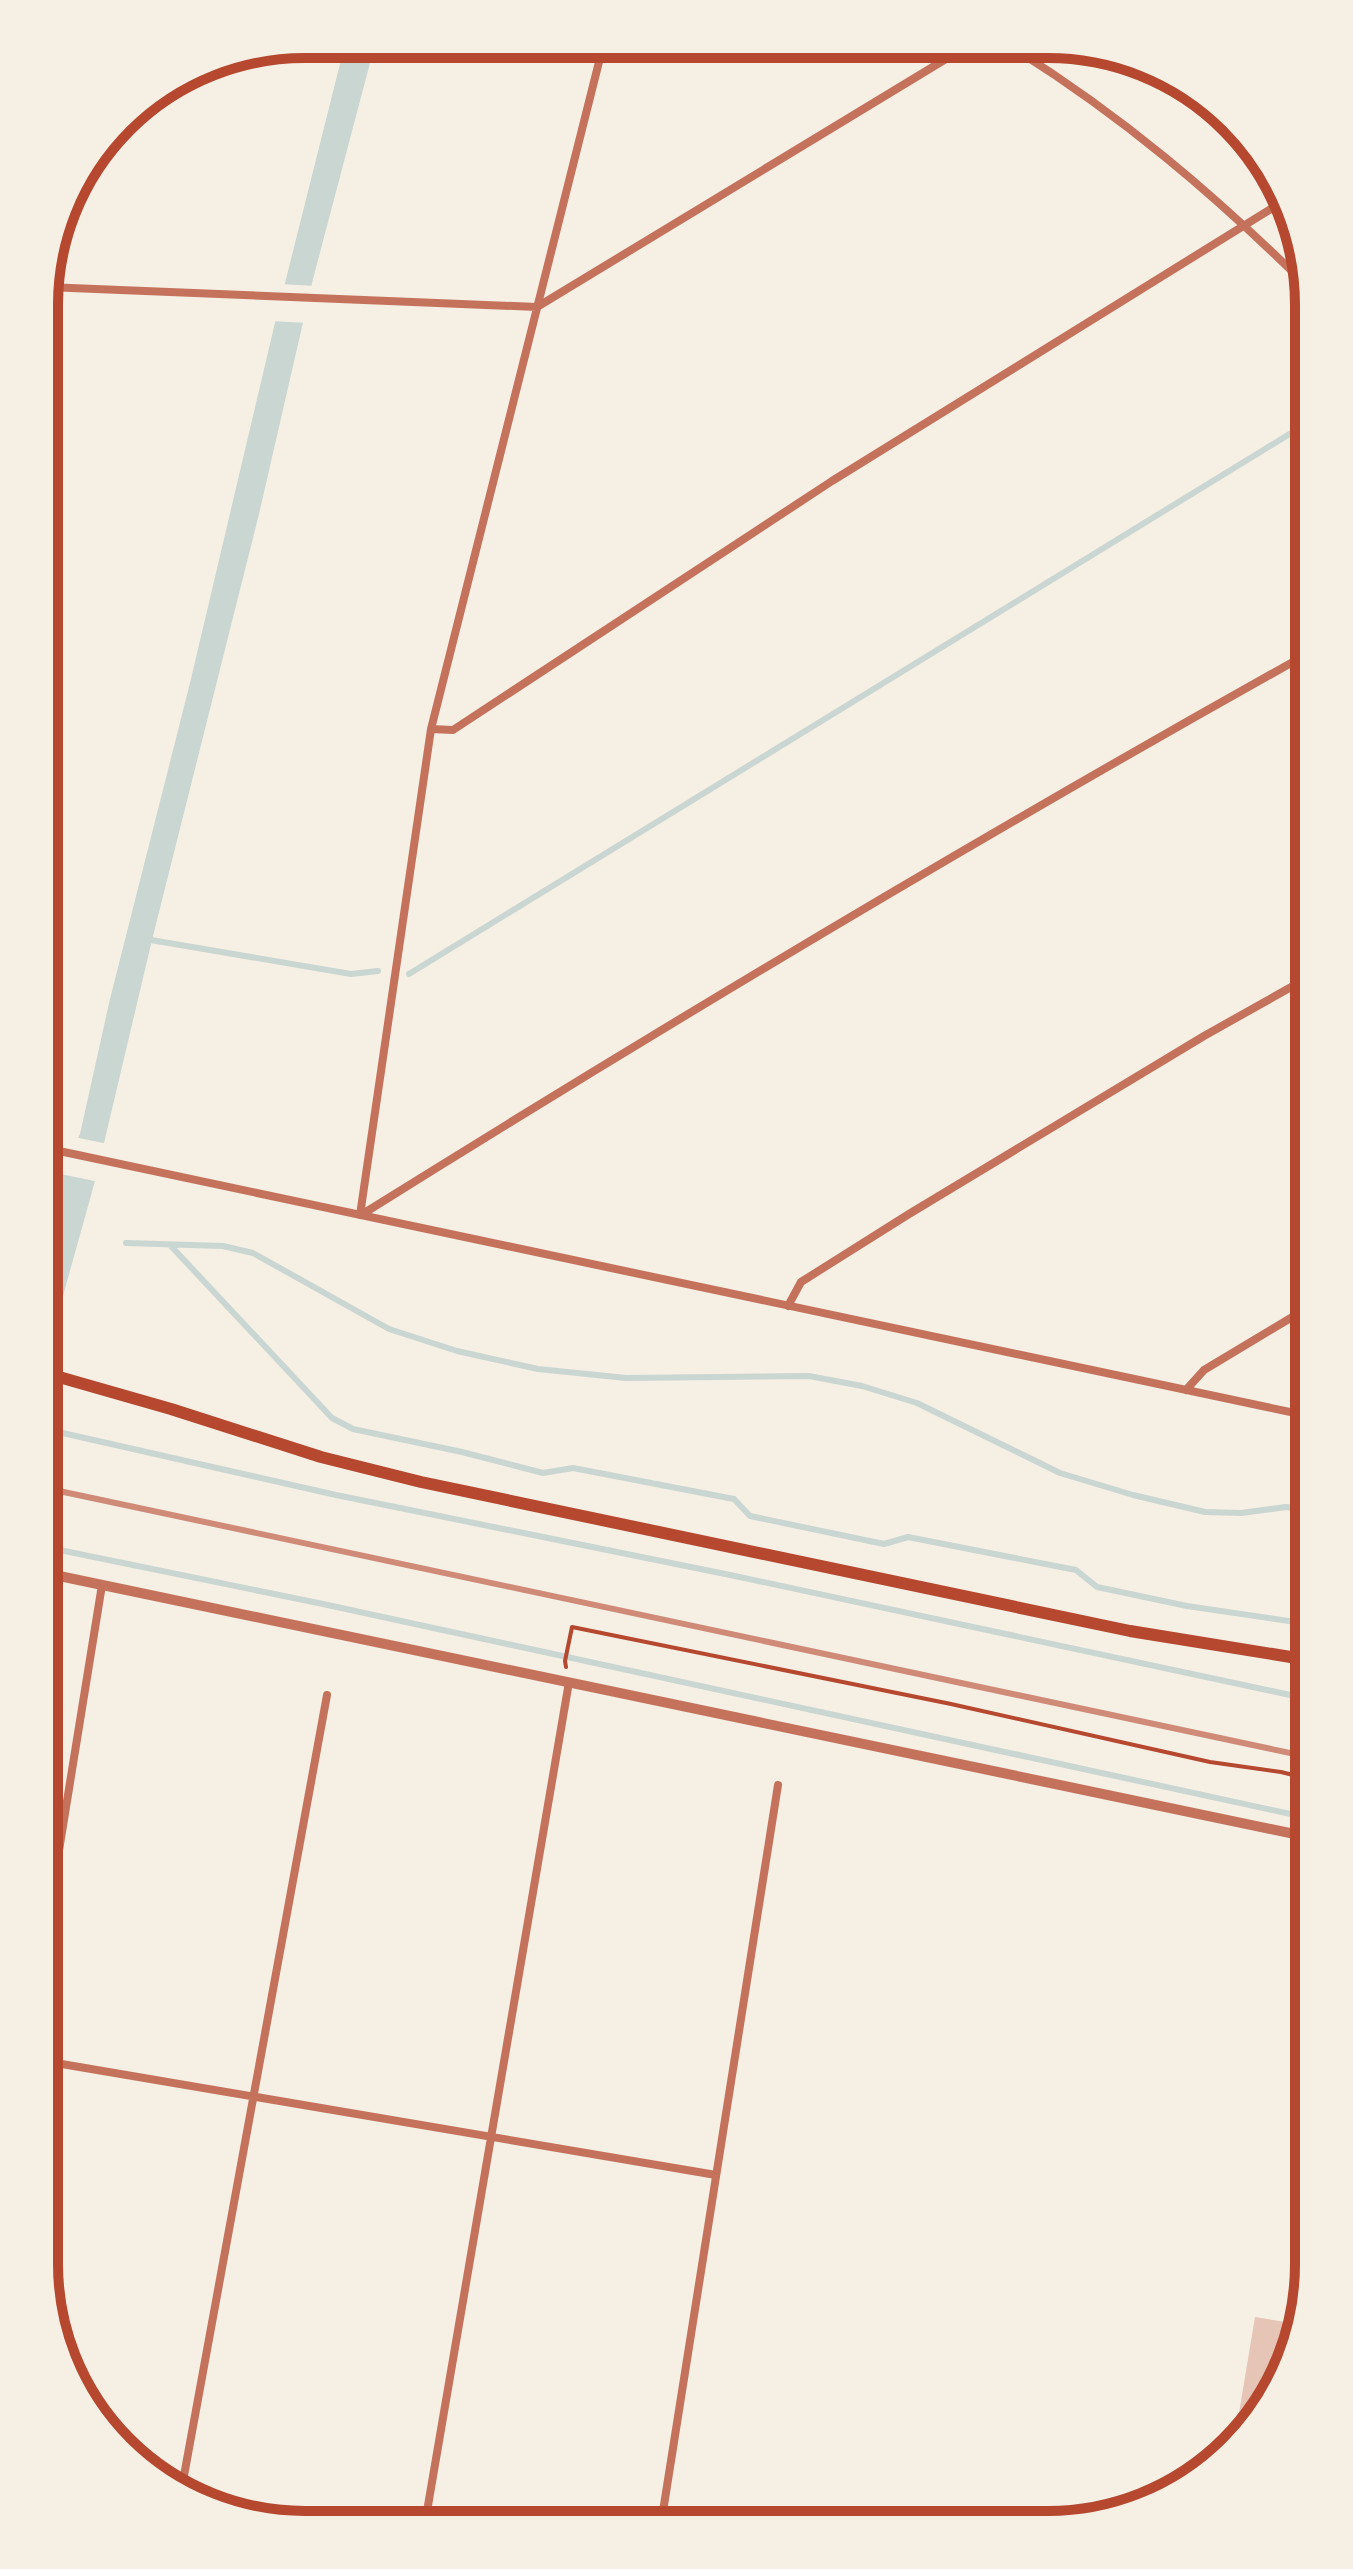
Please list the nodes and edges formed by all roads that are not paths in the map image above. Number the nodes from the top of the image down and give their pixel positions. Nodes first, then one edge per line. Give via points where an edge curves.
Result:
1 (947, 58) edge
2 (1028, 58) edge
3 (600, 59) edge
4 (1274, 207) edge
5 (1244, 224) junction
6 (1292, 271) edge
7 (59, 288) edge
8 (537, 307) junction
9 (1295, 661) edge
10 (431, 729) junction
11 (1295, 985) edge
12 (58, 1151) edge
13 (360, 1215) junction
14 (788, 1306) junction
15 (1294, 1316) edge
16 (58, 1377) edge
17 (1186, 1390) junction
18 (1294, 1413) edge
19 (58, 1576) edge
20 (102, 1585) junction
21 (1294, 1658) edge
22 (569, 1682) junction
23 (327, 1695) dead end
24 (778, 1785) dead end
25 (1294, 1834) edge
26 (58, 1857) edge
27 (58, 2063) edge
28 (253, 2097) junction
29 (490, 2136) junction
30 (716, 2175) junction
31 (183, 2479) edge
32 (427, 2511) edge
33 (663, 2511) edge

1 - 8 street
2 - 5 street via 1148,141
3 - 8 street
4 - 5 street
5 - 6 street
5 - 10 street via 832,481 453,730
7 - 8 street
8 - 10 street
9 - 13 street via 610,1059
10 - 13 street
11 - 14 street via 801,1282
12 - 13 street
13 - 14 street
14 - 17 street
15 - 17 street via 1204,1370
16 - 21 main road via 421,1482 1130,1631
17 - 18 street
19 - 20 street
20 - 22 street
20 - 26 street
22 - 25 street
22 - 29 street
23 - 28 street
24 - 30 street
27 - 28 street
28 - 29 street
28 - 31 street
29 - 30 street
29 - 32 street
30 - 33 street

